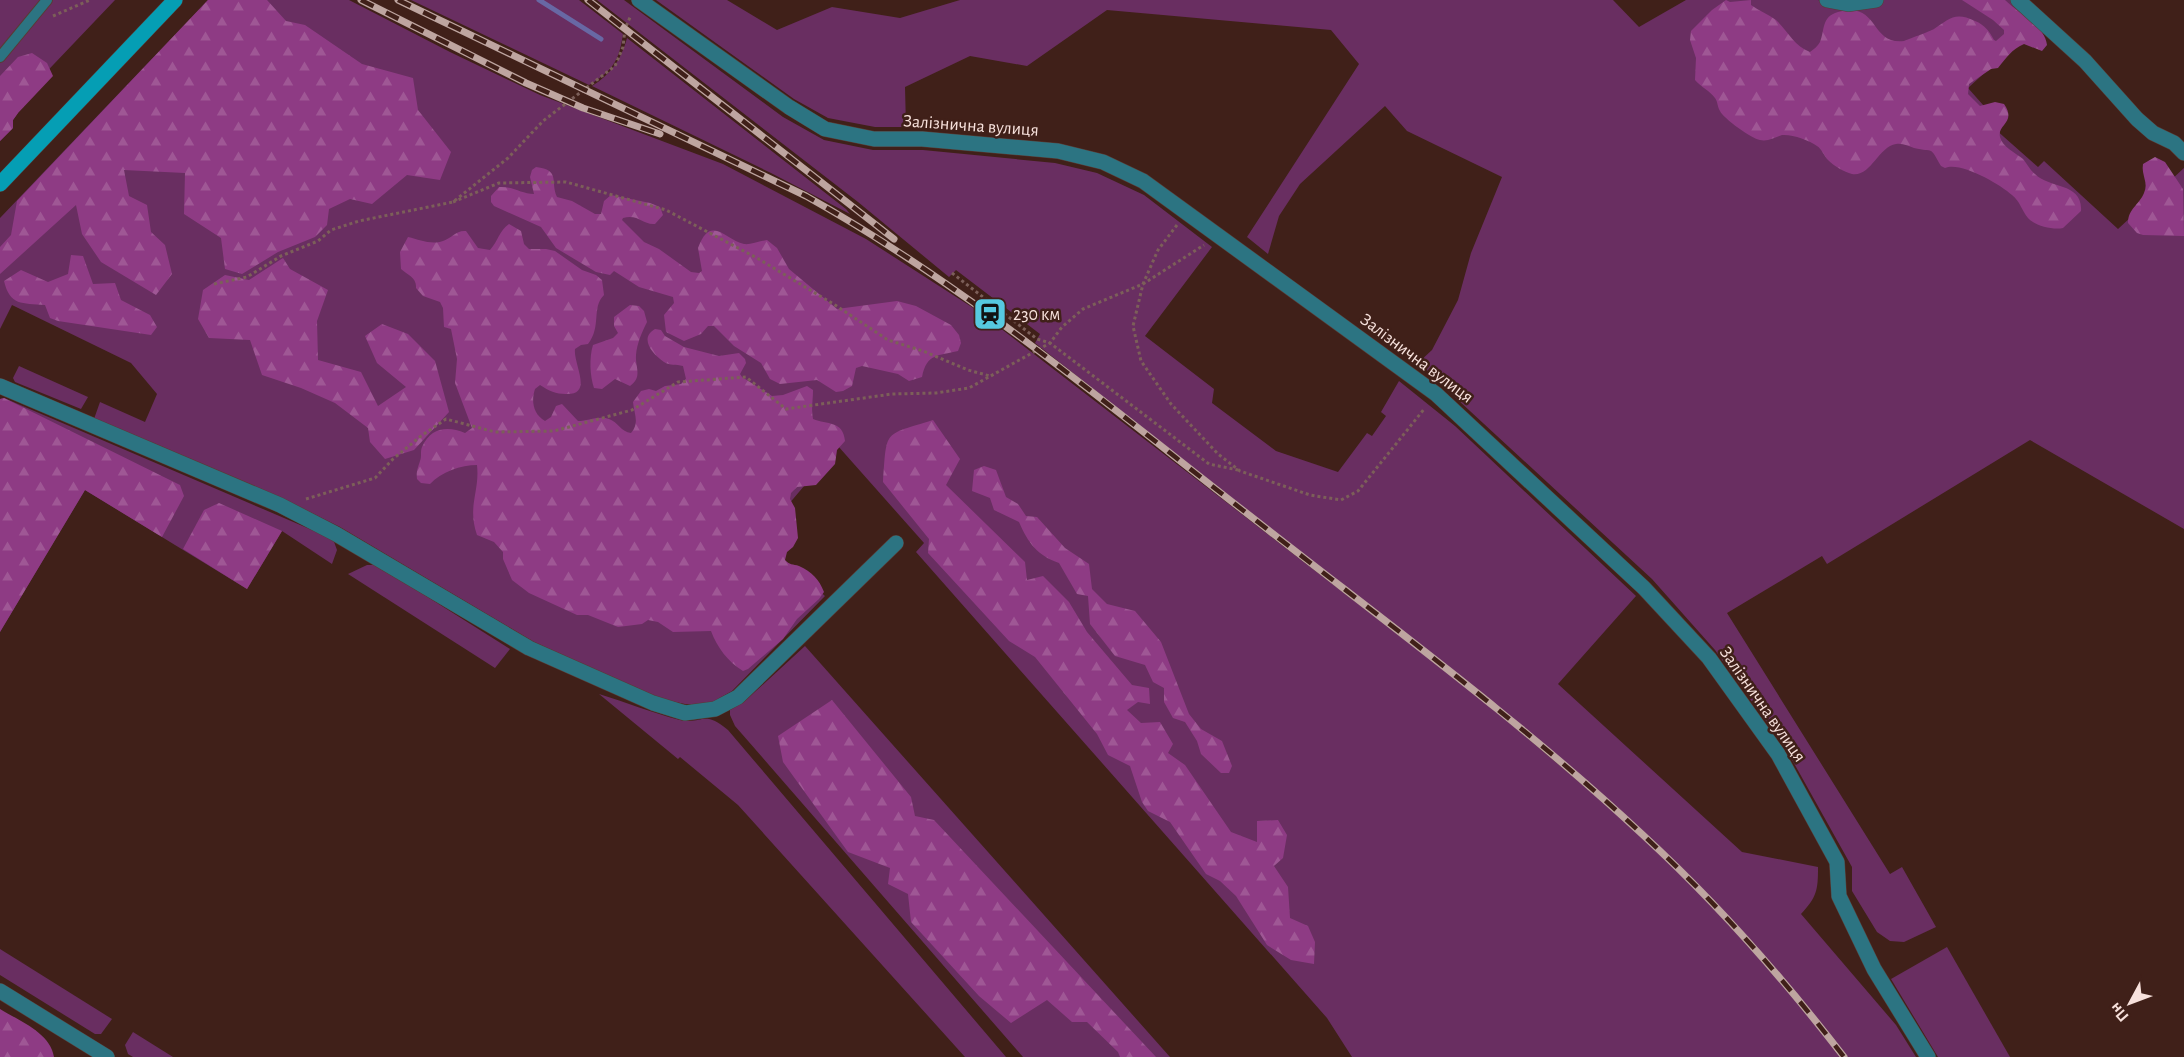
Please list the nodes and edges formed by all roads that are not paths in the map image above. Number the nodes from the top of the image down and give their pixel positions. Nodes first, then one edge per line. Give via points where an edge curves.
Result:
1 (47, 0) edge
2 (175, 0) edge
3 (1827, 0) edge
4 (1876, 0) edge
5 (2019, 0) edge
6 (636, 5) edge
7 (0, 57) edge
8 (2183, 149) edge
9 (0, 184) edge
10 (0, 386) edge
11 (896, 543) dead end
12 (0, 991) edge
13 (107, 1057) edge
14 (1928, 1057) edge

1 - 7 lane
2 - 9 main road
3 - 4 street via 1848,4
5 - 8 street via 2085,61 2143,124
6 - 14 street, Залізнична вулиця via 825,129 874,140 922,139 1069,154 1103,162 1143,180 1436,394 1644,588 1709,658 1778,754 1837,862 1839,896 1869,958
10 - 11 street via 280,505 529,648 653,703 685,713 715,709 738,697
12 - 13 street

